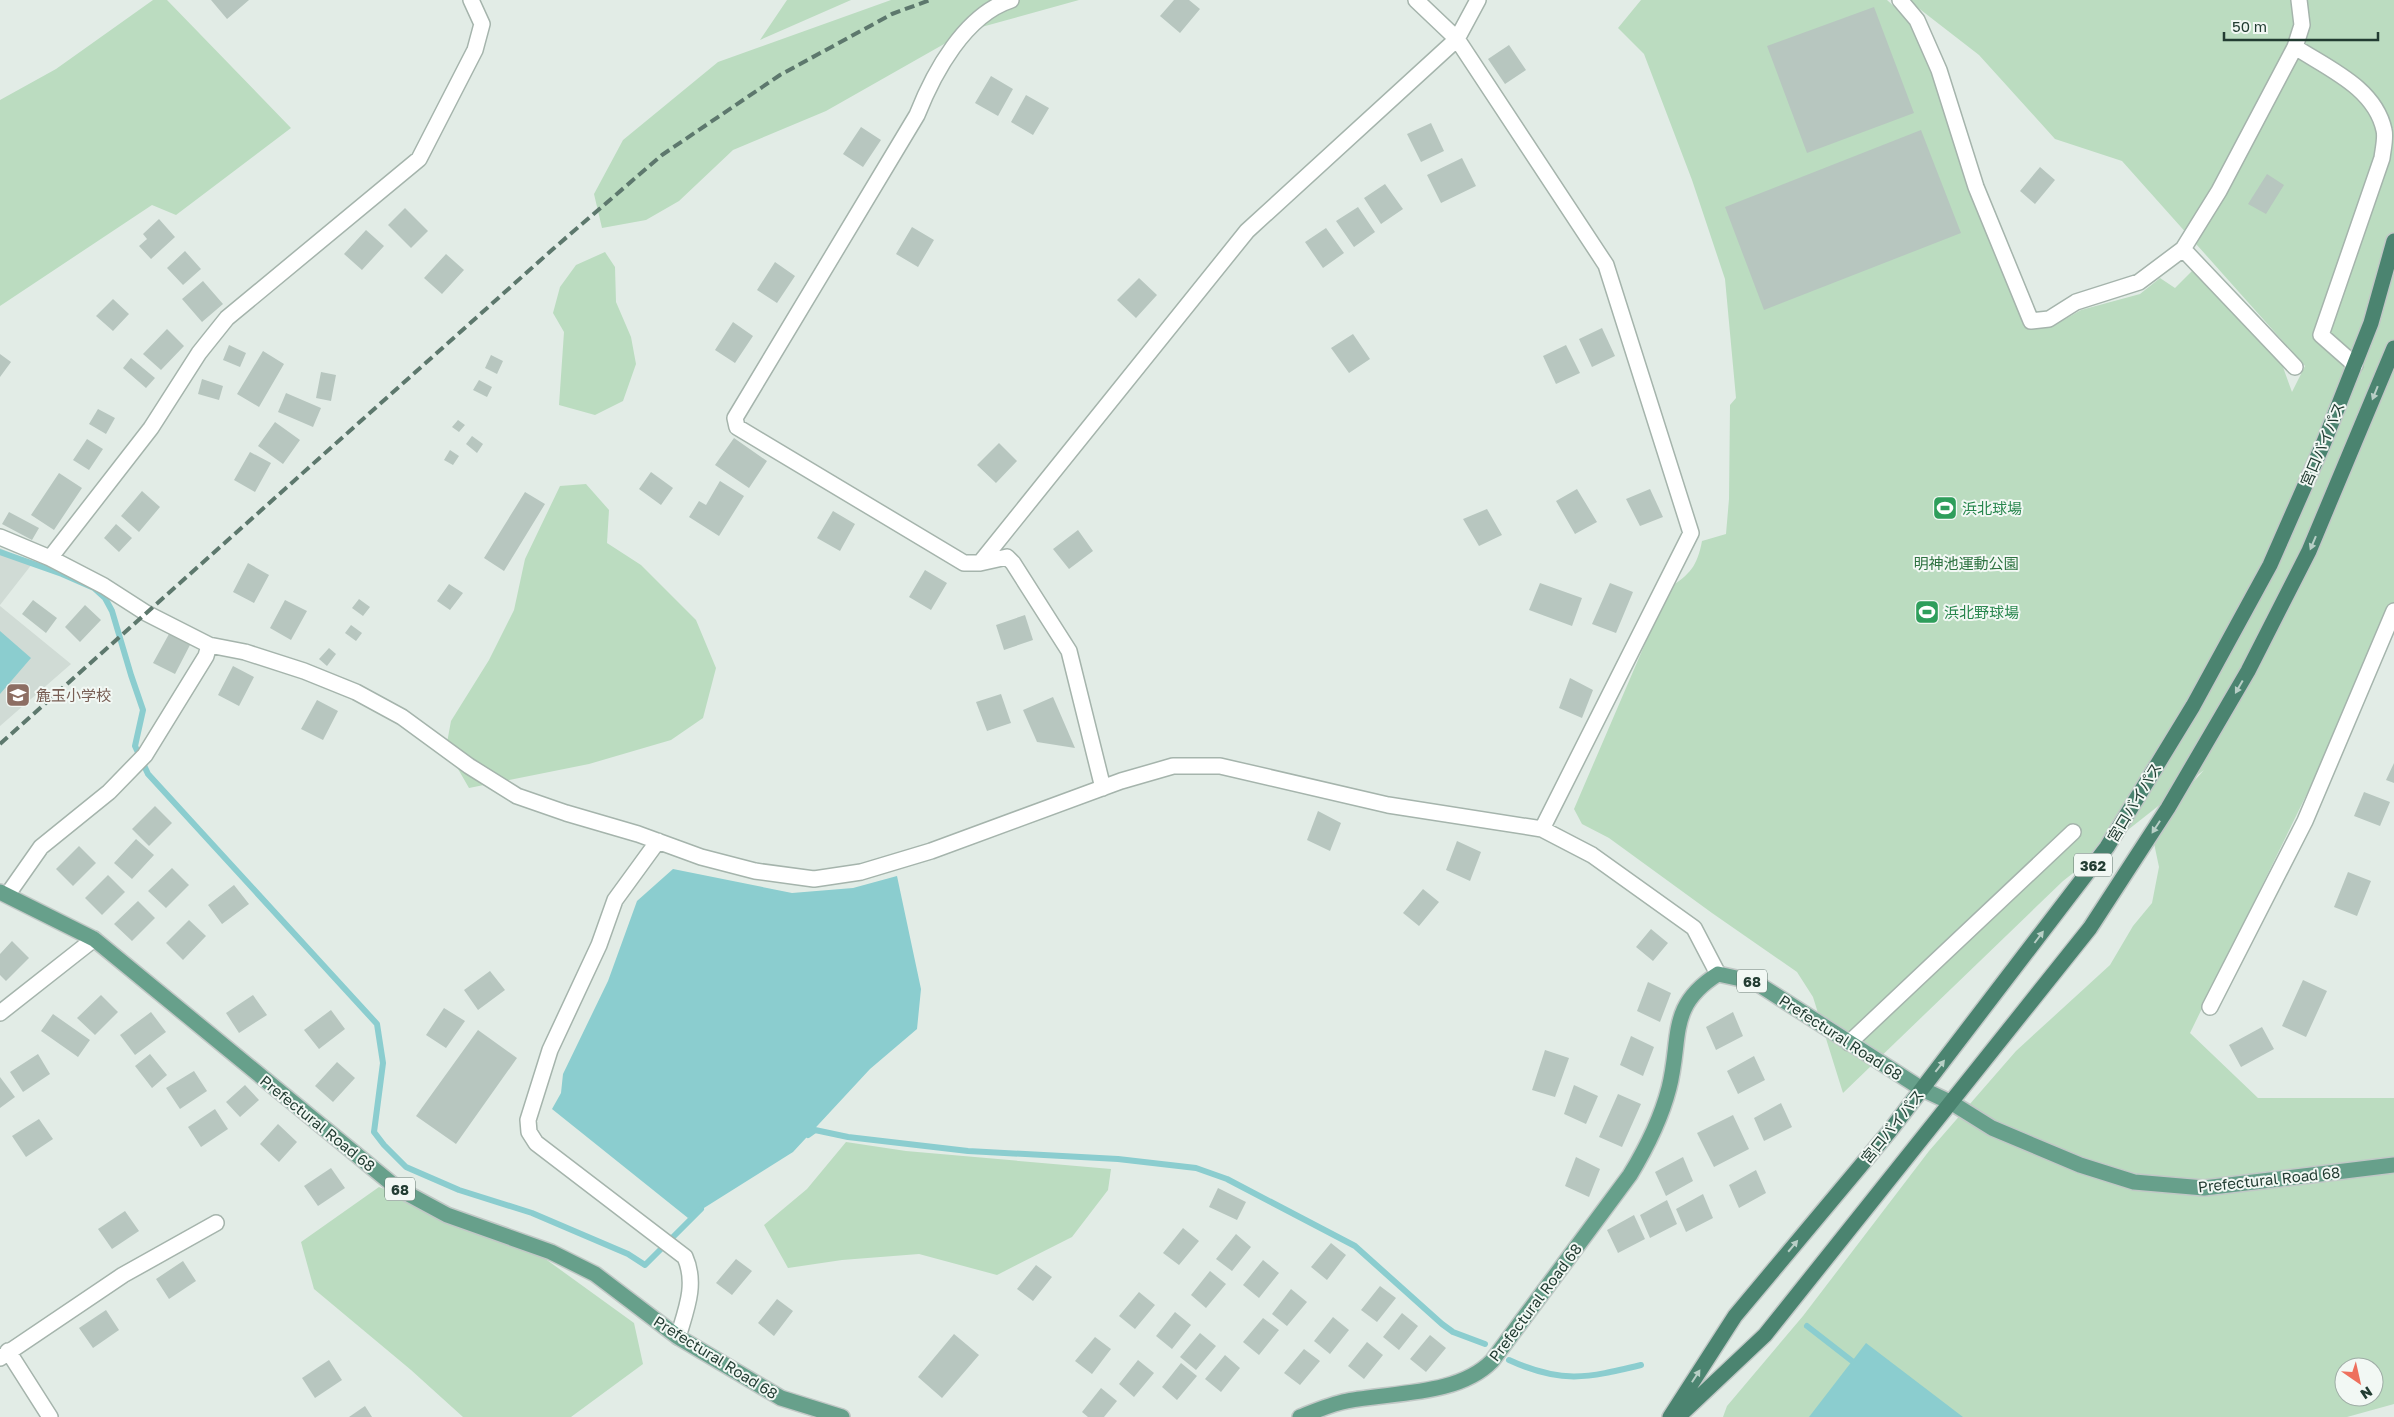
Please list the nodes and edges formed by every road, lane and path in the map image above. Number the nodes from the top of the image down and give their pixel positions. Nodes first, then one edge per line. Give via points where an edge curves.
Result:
1 (472, 0) edge
2 (1011, 0) edge
3 (1416, 0) edge
4 (1478, 0) edge
5 (1900, 0) edge
6 (2299, 0) edge
7 (1457, 39) junction
8 (2295, 46) junction
9 (2394, 241) edge
10 (2183, 249) junction
11 (2394, 348) edge
12 (2355, 365) junction
13 (2295, 367) dead end
14 (0, 537) edge
15 (50, 558) junction
16 (980, 563) junction
17 (2394, 611) edge
18 (209, 645) junction
19 (1103, 788) junction
20 (1542, 829) junction
21 (2073, 832) dead end
22 (658, 841) junction
23 (4, 893) edge
24 (94, 939) junction
25 (1718, 974) junction
26 (2210, 1007) dead end
27 (0, 1013) edge
28 (1849, 1043) junction
29 (1922, 1089) junction
30 (1952, 1103) junction
31 (2394, 1165) edge
32 (216, 1223) dead end
33 (678, 1337) junction
34 (4, 1355) edge
35 (50, 1417) edge
36 (842, 1417) edge
37 (1300, 1417) edge
38 (1670, 1417) edge
39 (1678, 1417) edge

1 - 15 street via 482,24 475,50 419,159 227,318 198,353 151,428
2 - 16 street via 995,5 975,20 931,81 917,115 735,418 737,427 964,563
3 - 7 street
4 - 7 street
5 - 10 street via 1917,20 1939,70 1976,187 2031,322 2049,319 2076,302 2138,282
6 - 8 street via 2302,25
7 - 16 street via 1247,231
7 - 20 street via 1606,265 1691,533
8 - 10 street via 2220,191
8 - 12 street via 2366,93 2378,110 2384,132 2382,158 2321,335
9 - 12 highway, 宮口バイパス / 362 via 2372,323
10 - 13 street
11 -> 30 highway, 宮口バイパス / 362 via 2309,551 2248,671 2173,800 2090,928
29 -> 12 highway, 宮口バイパス / 362 via 2107,847 2193,706 2270,565
14 - 15 street
15 - 18 street
16 - 19 street via 1007,557 1069,651
17 - 26 street via 2305,821
18 - 22 street via 304,671 356,692 402,717 517,796
18 - 23 street via 206,656 145,755 109,792 41,847
19 - 20 street via 1173,766 1220,766 1388,805
19 - 22 street via 917,855 861,872 814,879 755,871 701,857
20 - 25 street via 1592,855 1694,928
21 - 28 street
22 - 33 street via 615,900 600,945 550,1050 528,1120 529,1132 536,1143 685,1257 691,1270 691,1294
23 - 24 main road, Prefectural Road 68 / 68
24 - 27 street
24 - 33 main road, Prefectural Road 68 / 68 via 397,1188 447,1215 551,1252 595,1274
25 - 28 main road, Prefectural Road 68 / 68 via 1756,982
25 - 37 main road, Prefectural Road 68 / 68 via 1689,997 1681,1016 1669,1088 1646,1149 1492,1361 1463,1381 1346,1401
28 - 29 main road, Prefectural Road 68 / 68
29 - 30 main road, Prefectural Road 68 / 68
38 -> 29 highway, 宮口バイパス / 362 via 1735,1316
30 - 31 main road, Prefectural Road 68 / 68 via 1992,1128 2080,1165 2134,1182 2204,1188
30 - 39 highway, 宮口バイパス / 362 via 1765,1335
32 - 34 street via 123,1275
33 - 36 main road, Prefectural Road 68 / 68 via 780,1398
34 - 35 street

